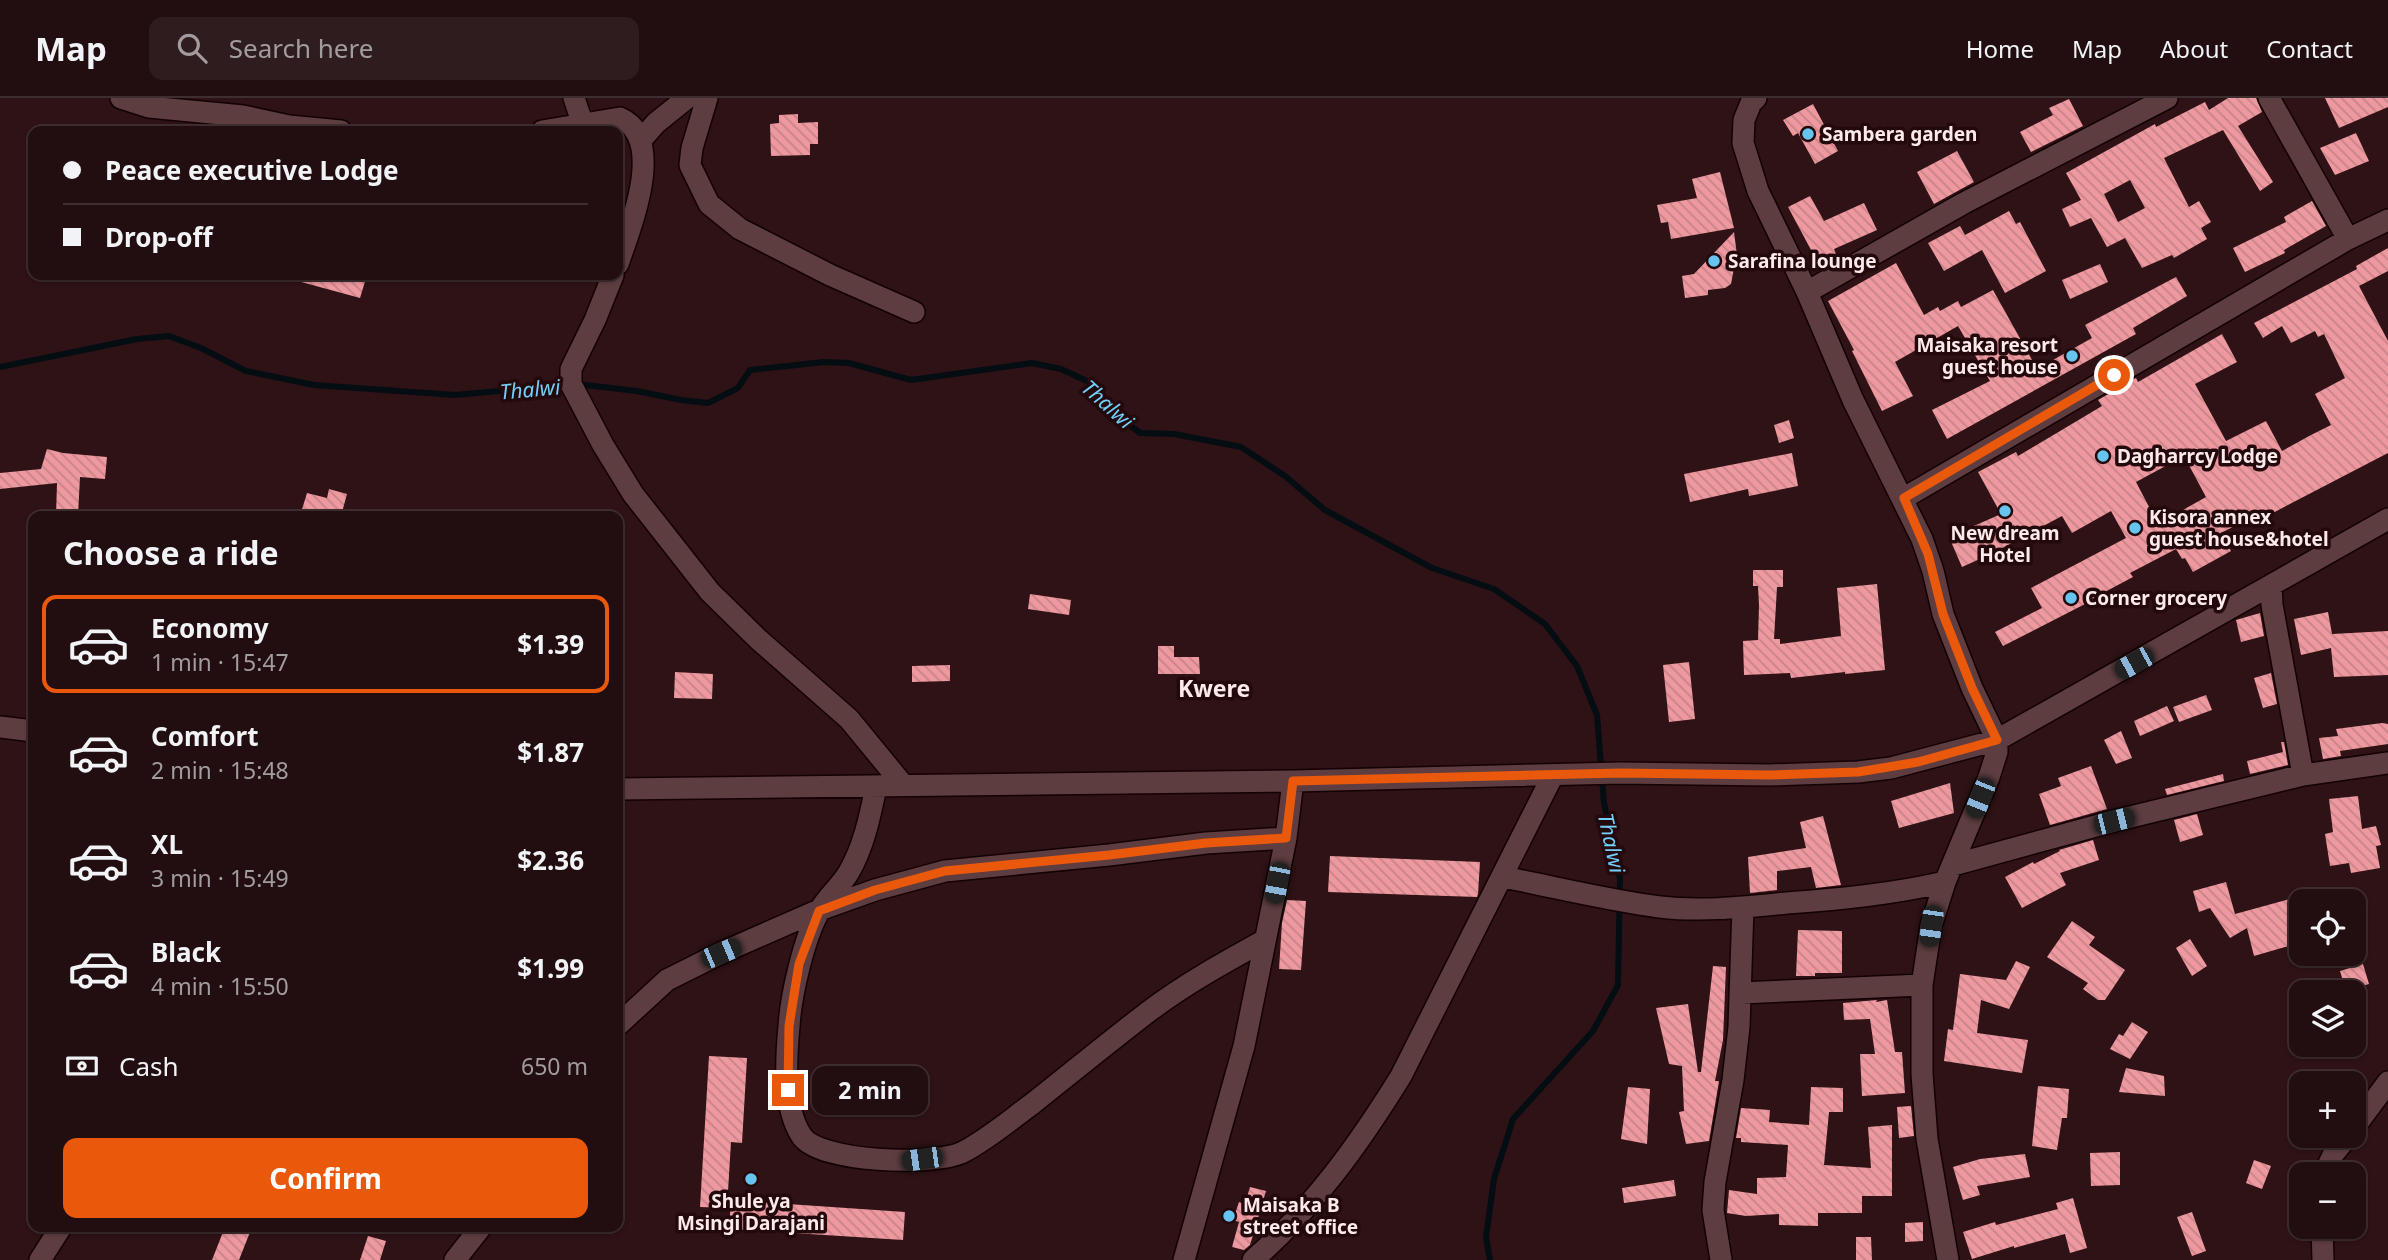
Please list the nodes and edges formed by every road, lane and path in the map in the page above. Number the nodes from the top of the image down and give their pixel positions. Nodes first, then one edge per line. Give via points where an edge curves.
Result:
1 (121, 98) edge
2 (574, 98) edge
3 (687, 98) edge
4 (707, 98) edge
5 (1756, 98) edge
6 (2166, 98) edge
7 (2269, 98) edge
8 (583, 125) junction
9 (289, 126) edge
10 (576, 126) edge
11 (641, 140) junction
12 (2388, 220) edge
13 (2348, 239) junction
14 (623, 248) edge
15 (611, 280) edge
16 (1807, 292) junction
17 (914, 312) dead end
18 (1904, 498) junction
19 (2388, 519) edge
20 (2271, 585) junction
21 (0, 727) edge
22 (28, 730) edge
23 (1997, 740) junction
24 (2388, 763) edge
25 (1553, 775) junction
26 (2303, 775) junction
27 (1293, 781) junction
28 (904, 786) junction
29 (876, 787) junction
30 (623, 789) edge
31 (1286, 838) junction
32 (1949, 873) junction
33 (1503, 877) junction
34 (1743, 907) junction
35 (819, 911) junction
36 (1265, 940) junction
37 (1922, 985) junction
38 (1741, 993) junction
39 (641, 1003) junction
40 (623, 1007) edge
41 (623, 1020) edge
42 (2388, 1082) edge
43 (2366, 1112) edge
44 (58, 1232) edge
45 (477, 1232) edge
46 (2322, 1239) edge
47 (40, 1260) edge
48 (455, 1260) edge
49 (1184, 1260) edge
50 (1254, 1260) edge
51 (1721, 1260) edge
52 (1948, 1260) edge
53 (2323, 1260) edge

1 - 9 street via 149,107 243,116
2 - 8 street
3 - 11 street
4 - 17 street via 690,165 709,204 740,229
5 - 16 street via 1744,120 1743,143 1758,191
6 - 16 street via 1964,203
7 - 13 street
8 - 10 street
8 - 11 street via 620,118 631,123
11 - 14 street via 643,175
12 - 13 street
13 - 18 street
15 - 28 street via 571,369 571,384 603,445 633,494 710,592 849,719
16 - 18 street via 1853,400
18 - 23 street via 1928,554 1947,627
19 - 20 street
20 - 23 street
20 - 26 street
21 - 22 street
23 - 25 street via 1909,764 1858,772
23 - 32 street via 1989,777
24 - 26 street
25 - 27 street
25 - 33 street
26 - 32 street via 2114,821
27 - 28 street
27 - 31 street
28 - 29 street
29 - 30 street
29 - 35 street via 858,854
31 - 35 street via 945,871
31 - 36 street
32 - 34 street via 1889,894
32 - 37 street via 1931,926
33 - 34 street via 1661,907
33 - 50 street via 1380,1110 1336,1174
34 - 38 street
35 - 36 street via 799,964 789,1026 791,1114 808,1143 841,1154 903,1162 960,1153 970,1147 1150,1011 1203,974
35 - 39 street via 721,953 667,981
36 - 49 street via 1244,1046
37 - 38 street
37 - 52 street via 1926,1126
38 - 51 street via 1733,1080 1715,1182 1713,1210
39 - 40 street
39 - 41 street
42 - 43 street
44 - 47 street
45 - 48 street
46 - 53 street

